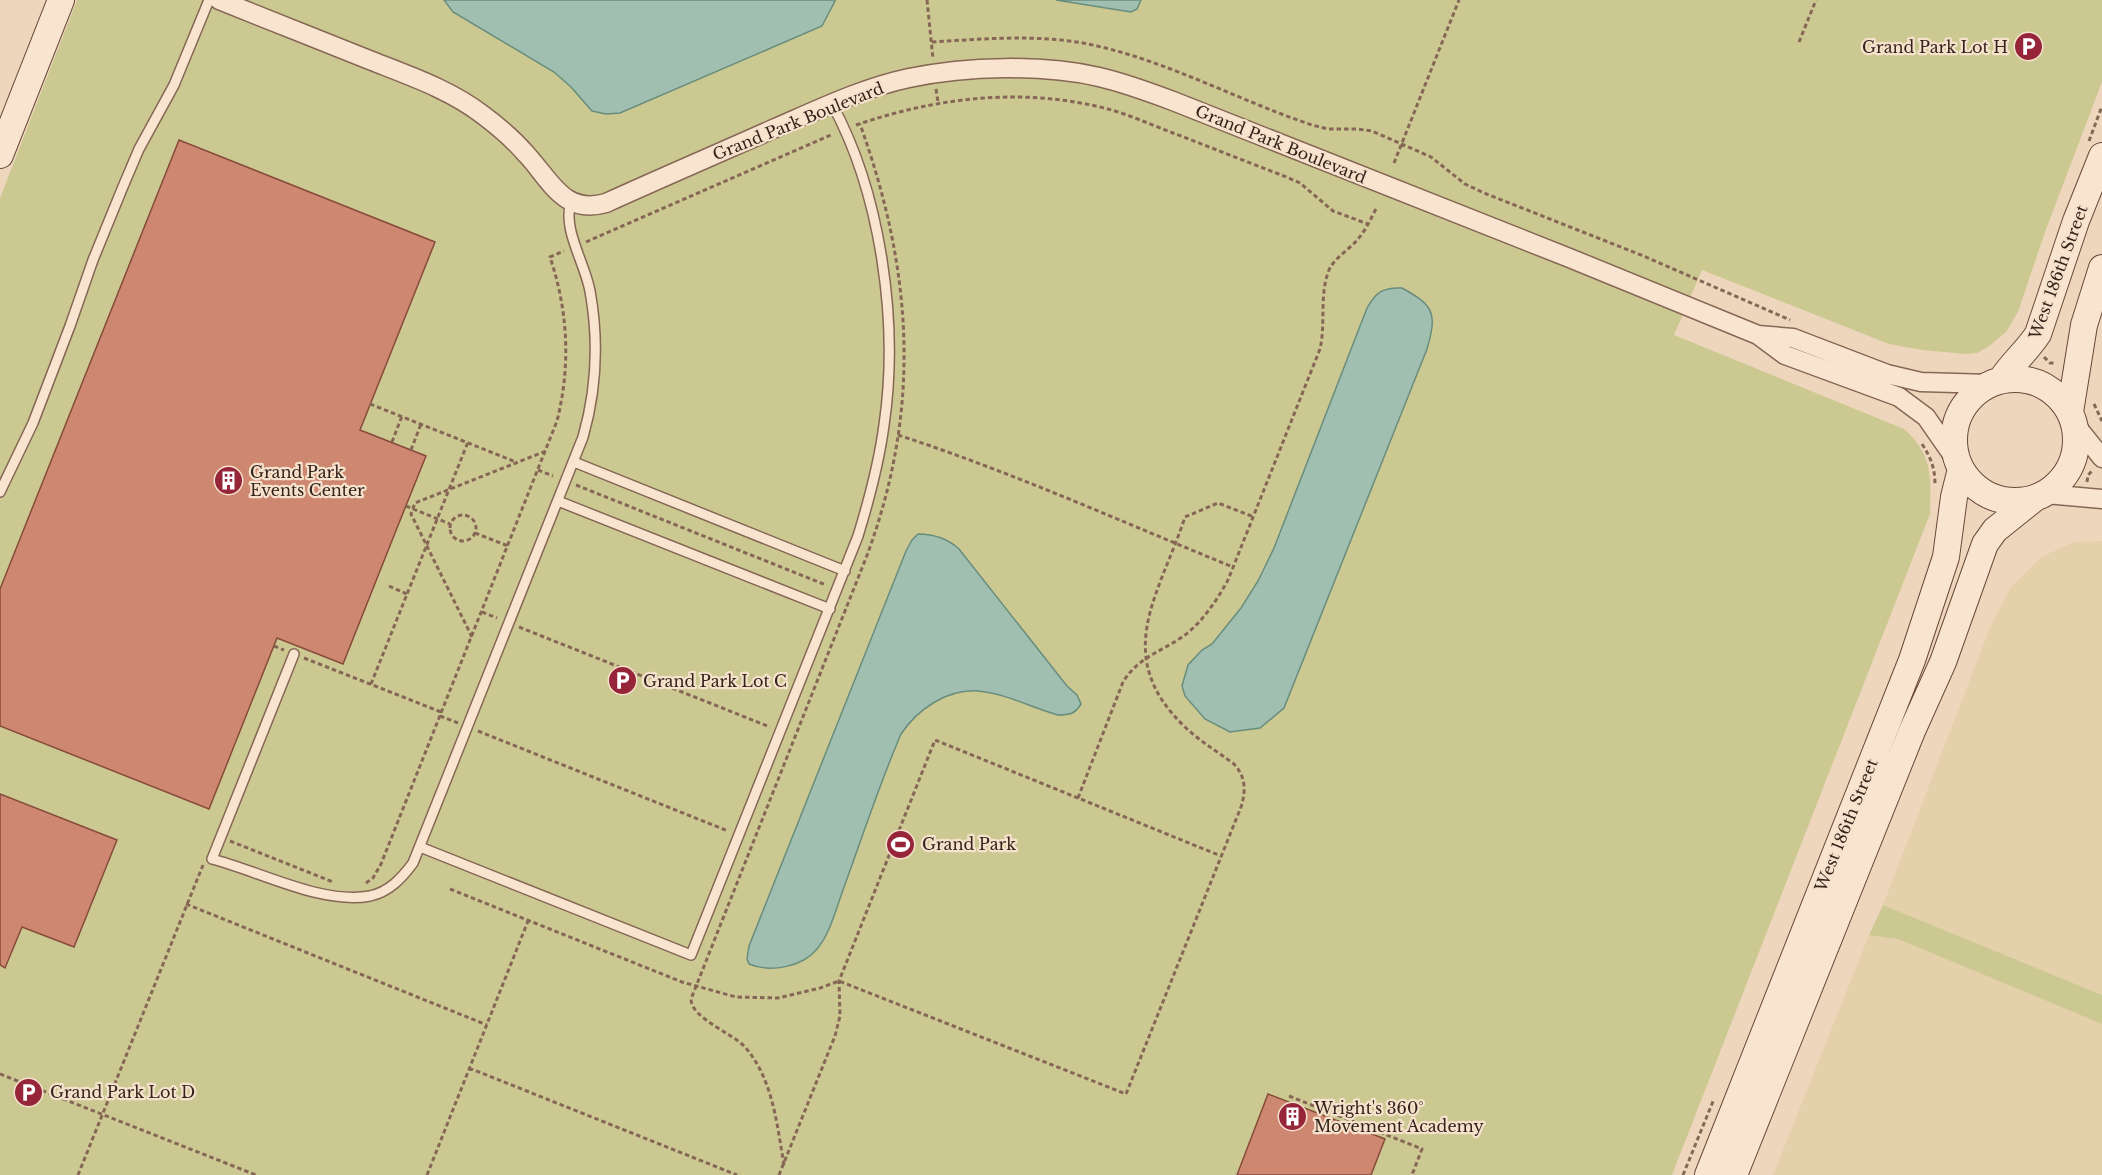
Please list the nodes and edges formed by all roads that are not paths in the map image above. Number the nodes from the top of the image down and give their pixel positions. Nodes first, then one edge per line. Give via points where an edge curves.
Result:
1 (61, 0) edge
2 (209, 0) edge
3 (219, 0) edge
4 (832, 104) junction
5 (0, 155) edge
6 (2102, 156) edge
7 (572, 202) junction
8 (2102, 268) edge
9 (1758, 335) junction
10 (1996, 382) junction
11 (2072, 418) junction
12 (2102, 458) edge
13 (574, 462) junction
14 (1960, 466) junction
15 (0, 492) edge
16 (2041, 496) junction
17 (2102, 499) edge
18 (558, 501) junction
19 (845, 572) junction
20 (830, 609) junction
21 (294, 654) road end
22 (420, 847) junction
23 (1708, 1175) edge
24 (1734, 1175) edge

1 - 5 street
2 - 15 lane via 174,85 127,179 33,423
3 - 7 street via 420,80 462,101 502,130 555,190
4 - 7 street, Grand Park Boulevard via 606,203 583,206
4 - 9 street, Grand Park Boulevard via 872,88 934,74 1015,68 1119,82
4 - 19 lane via 863,179 880,254 888,355 877,465
6 - 10 street, West 186th Street via 2038,334
7 - 13 lane via 568,219 590,288 596,337 591,407
8 - 11 street via 2084,325
9 - 10 street, Grand Park Boulevard via 1793,338 1877,371 1921,382
9 - 14 street, Grand Park Boulevard via 1785,355 1899,397 1926,417
10 - 11 street via 2024,379 2046,387 2064,402
10 - 14 street via 1971,397 1958,417 1954,440
11 - 12 street
11 - 16 street via 2077,446 2070,468 2064,478
13 - 18 lane
13 - 19 lane
14 - 16 street via 1971,483 1990,496 2012,502
14 - 23 street, West 186th Street via 1946,557 1910,668
16 - 17 street
16 - 24 street, West 186th Street via 1995,530 1981,554 1943,662
18 - 20 lane
18 - 22 lane
19 - 20 lane
20 - 22 lane via 691,954
21 - 22 lane via 212,859 326,895 371,896 394,885

